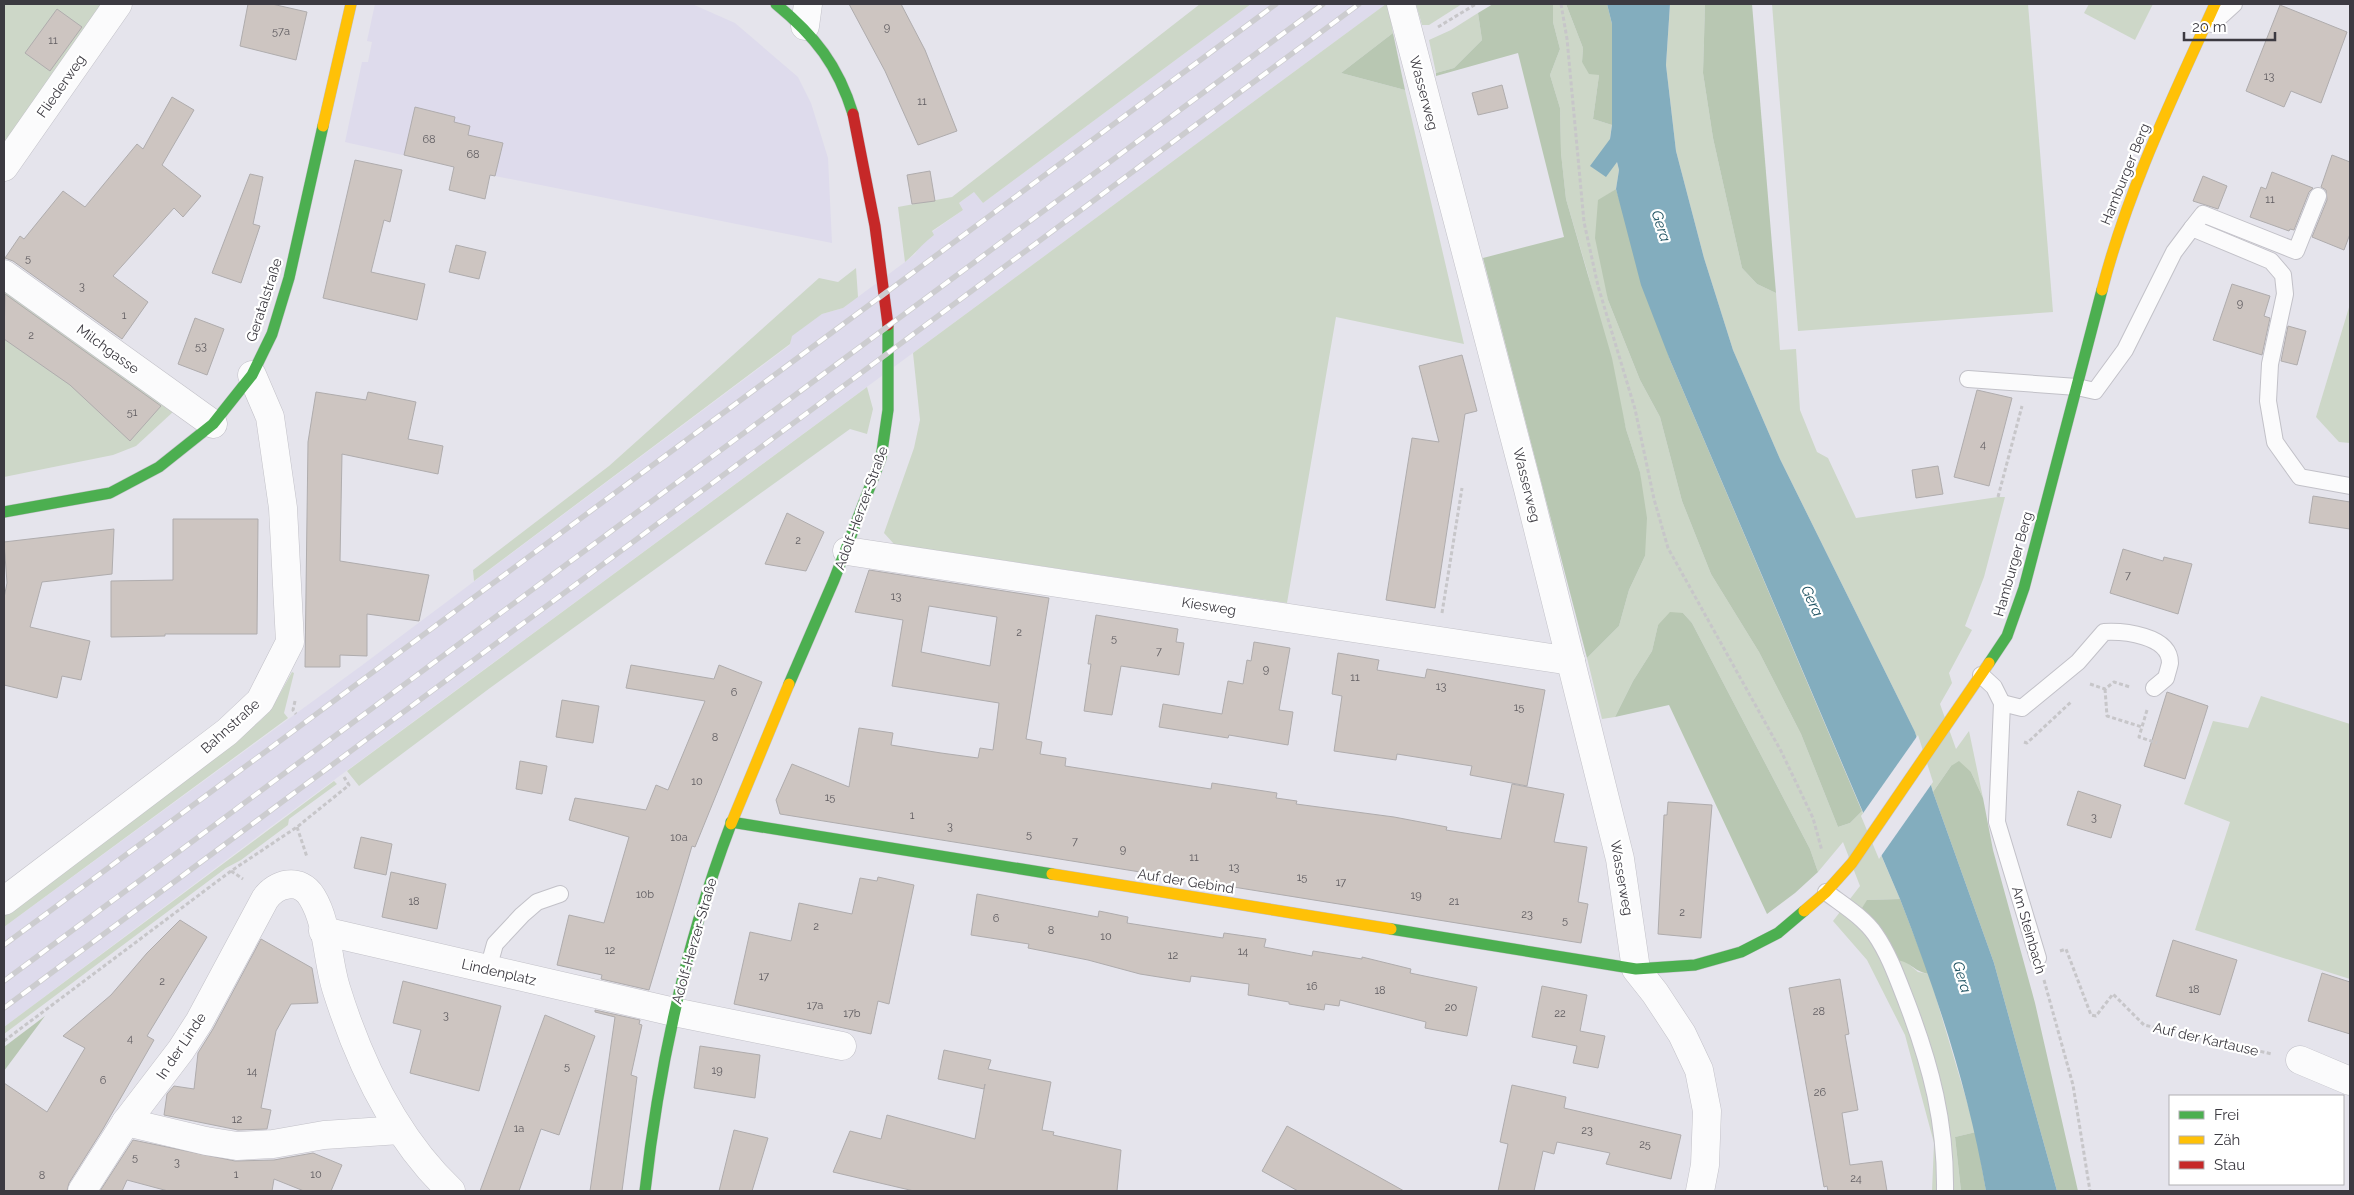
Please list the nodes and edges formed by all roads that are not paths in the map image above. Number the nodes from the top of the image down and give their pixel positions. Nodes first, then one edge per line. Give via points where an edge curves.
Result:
1 (118, 4) edge
2 (351, 4) edge
3 (776, 4) edge
4 (1401, 4) edge
5 (2215, 4) edge
6 (2234, 4) edge
7 (806, 15) edge
8 (2200, 35) junction
9 (4, 168) edge
10 (2318, 196) dead end
11 (2192, 228) junction
12 (4, 274) edge
13 (252, 374) junction
14 (1968, 378) dead end
15 (2077, 387) junction
16 (212, 424) junction
17 (2350, 486) edge
18 (4, 512) edge
19 (847, 550) junction
20 (1571, 661) junction
21 (1981, 675) junction
22 (2153, 691) road end
23 (2002, 703) junction
24 (731, 822) junction
25 (1832, 886) junction
26 (560, 894) dead end
27 (4, 901) edge
28 (323, 931) junction
29 (2038, 958) road end
30 (488, 969) junction
31 (1636, 969) junction
32 (674, 1012) junction
33 (842, 1046) dead end
34 (2300, 1060) road end
35 (2350, 1081) edge
36 (126, 1122) junction
37 (400, 1130) junction
38 (82, 1191) edge
39 (451, 1191) edge
40 (645, 1191) edge
41 (1700, 1191) edge
42 (1945, 1191) edge

1 - 9 street, Fliederweg
2 - 13 street, Geratalstraße via 289,278 272,334
3 - 7 street, Adolf-Herzer-Straße
4 - 20 street, Wasserweg
5 - 8 street, Hamburger Berg
6 - 8 lane
7 - 19 street, Adolf-Herzer-Straße via 837,68 850,99 860,133 882,265 890,373 885,443
8 - 15 street, Hamburger Berg via 2115,239
10 - 11 lane via 2296,251 2203,214
11 - 15 lane via 2174,252 2125,350 2095,391
11 - 17 lane via 2271,261 2283,275 2286,294 2270,364 2268,401 2275,442 2300,477
12 - 16 street, Milchgasse
13 - 16 street, Geratalstraße
13 - 27 street, Bahnstraße via 270,417 283,508 290,642 260,700 227,732
14 - 15 lane
15 - 21 street, Hamburger Berg via 2024,588 2007,636
16 - 18 street, Geratalstraße via 159,467 110,493
19 - 20 street, Kiesweg
19 - 24 street, Adolf-Herzer-Straße
20 - 31 street, Wasserweg via 1620,859
21 - 23 lane via 1994,687
21 - 25 street, Hamburger Berg via 1852,863
22 - 23 lane via 2166,678 2170,661 2165,650 2143,636 2123,631 2104,632 2078,662 2022,708
23 - 29 lane, Am Steinbach via 1998,822
24 - 31 street, Auf der Gebind
24 - 32 street, Adolf-Herzer-Straße via 702,902
25 - 31 street, Hamburger Berg via 1778,933 1741,952 1695,965
25 - 42 lane via 1874,933 1902,990 1940,1112 1946,1155
26 - 30 lane via 537,902 494,944
28 - 30 street, Lindenplatz
28 - 36 street, In der Linde via 308,892 294,884 286,884 269,893 182,1050
28 - 37 street via 349,1025 367,1068
30 - 32 street, Lindenplatz
31 - 41 street via 1682,1034 1699,1070 1707,1111 1705,1165
32 - 33 street, Adolf-Herzer-Straße
32 - 40 street, Adolf-Herzer-Straße via 651,1136
34 - 35 street
36 - 37 street via 206,1142 237,1146
36 - 38 street, In der Linde
37 - 39 street

